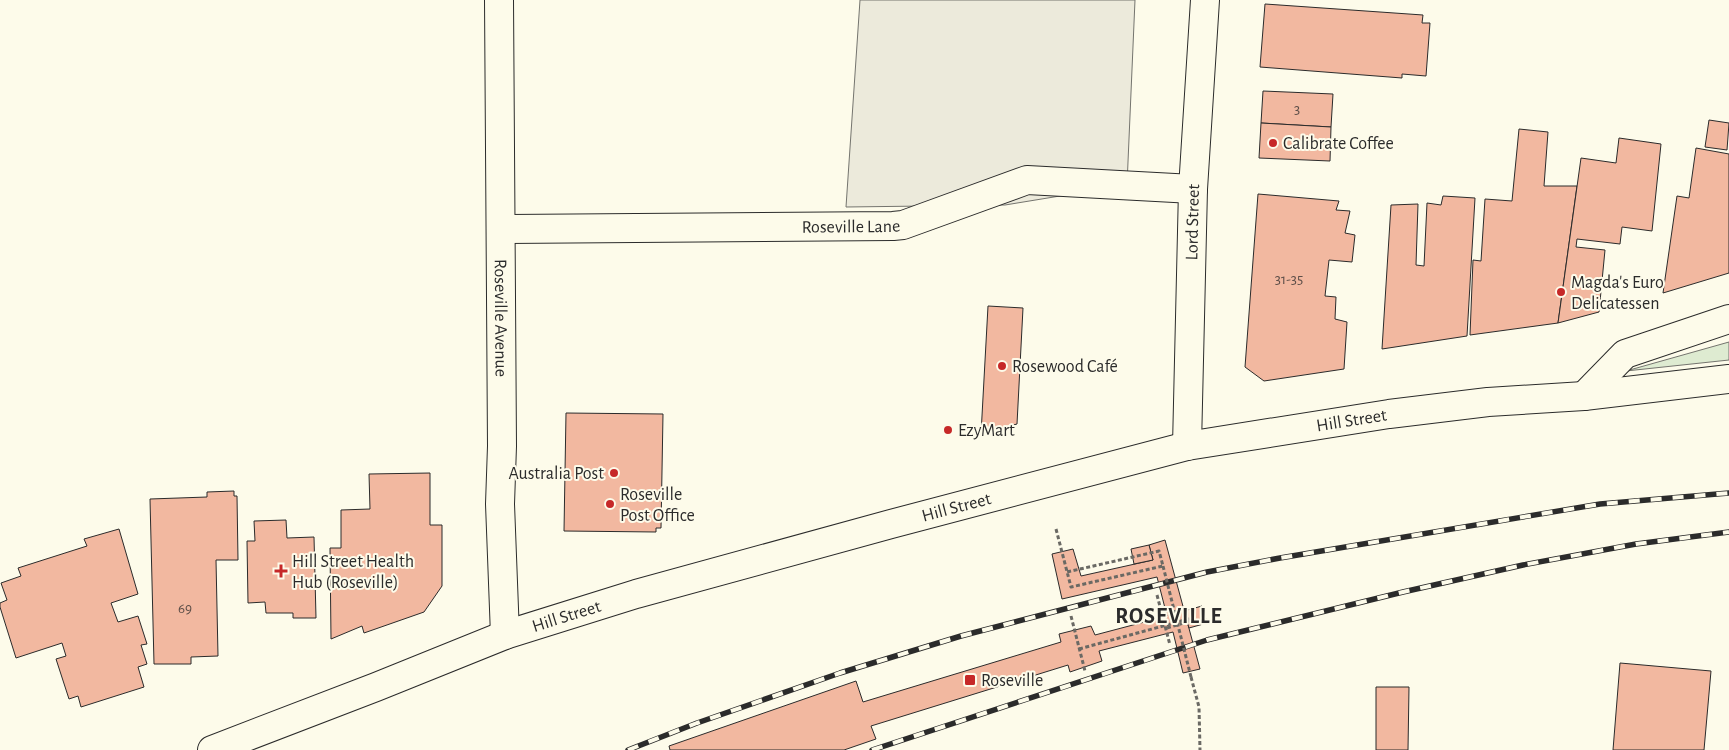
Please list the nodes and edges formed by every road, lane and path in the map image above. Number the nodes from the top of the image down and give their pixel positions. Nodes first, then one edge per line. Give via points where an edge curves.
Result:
1 (499, 0) edge
2 (1205, 0) edge
3 (1193, 188) junction
4 (500, 229) junction
5 (1729, 319) edge
6 (1729, 379) edge
7 (1584, 396) junction
8 (1187, 446) junction
9 (1056, 529) dead end
10 (1163, 566) junction
11 (1067, 572) junction
12 (1157, 595) dead end
13 (1071, 616) dead end
14 (1178, 621) junction
15 (1167, 628) junction
16 (505, 635) junction
17 (1170, 645) dead end
18 (1079, 649) junction
19 (1085, 671) dead end
20 (212, 750) edge
21 (1200, 750) edge

1 - 4 street, Roseville Avenue
2 - 3 street, Lord Street
3 - 4 street, Roseville Lane via 1027,180 898,225
3 - 8 street, Lord Street
4 - 16 street, Roseville Avenue via 500,504
5 - 7 street via 1625,354
6 - 7 street, Hill Street
7 - 8 street, Hill Street via 1488,402 1389,414
8 - 16 street, Hill Street via 655,589
9 - 11 path
10 - 11 path via 1159,551
10 - 11 path via 1070,587
10 - 14 path, bridge
12 - 15 path
13 - 18 path
14 - 15 path via 1196,617
14 - 18 path
14 - 21 path, bridge via 1199,707
15 - 17 path
16 - 20 street, Hill Street
18 - 19 path

